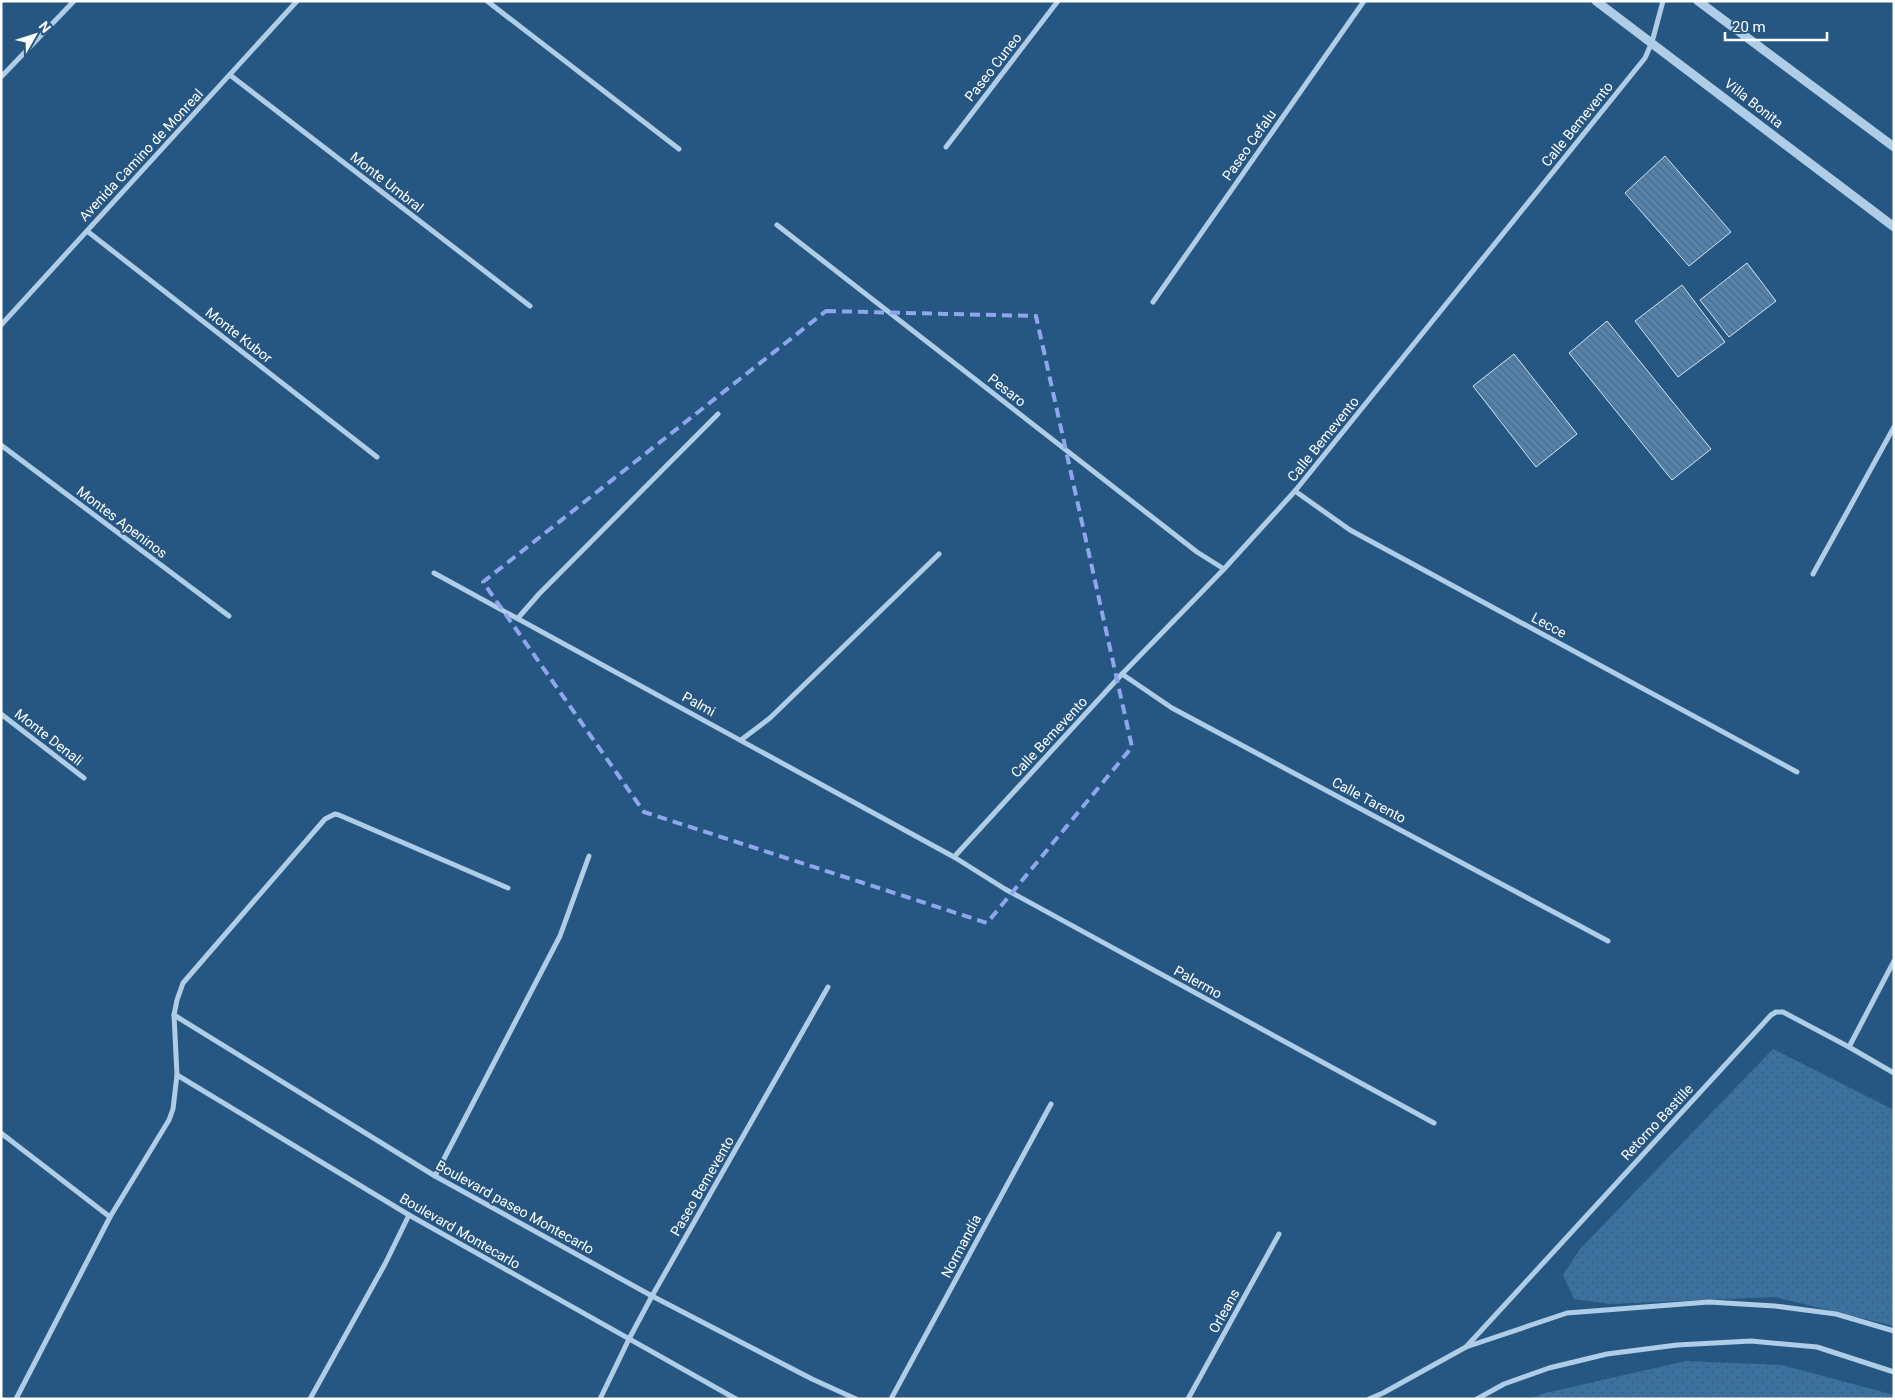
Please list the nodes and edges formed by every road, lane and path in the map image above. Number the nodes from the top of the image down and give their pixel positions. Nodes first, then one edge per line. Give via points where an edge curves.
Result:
1 (74, 1) edge
2 (297, 1) edge
3 (487, 1) edge
4 (1058, 1) edge
5 (1364, 1) edge
6 (1596, 1) edge
7 (1662, 1) edge
8 (1698, 1) edge
9 (1652, 42) junction
10 (230, 75) junction
11 (1, 77) edge
12 (946, 147) dead end
13 (1894, 147) edge
14 (679, 149) dead end
15 (777, 225) dead end
16 (1894, 227) edge
17 (87, 231) junction
18 (1153, 302) dead end
19 (530, 306) dead end
20 (1, 325) edge
21 (718, 414) dead end
22 (1894, 427) edge
23 (1, 445) edge
24 (377, 457) dead end
25 (1295, 491) junction
26 (939, 554) dead end
27 (1224, 569) junction
28 (434, 573) dead end
29 (1814, 574) dead end
30 (229, 616) dead end
31 (518, 618) junction
32 (1122, 674) junction
33 (1, 714) edge
34 (740, 740) junction
35 (1797, 772) dead end
36 (84, 778) dead end
37 (589, 856) dead end
38 (954, 857) junction
39 (508, 888) dead end
40 (1608, 941) dead end
41 (1894, 961) edge
42 (828, 987) dead end
43 (174, 1015) junction
44 (1849, 1046) junction
45 (1894, 1073) edge
46 (177, 1074) junction
47 (1051, 1104) dead end
48 (1434, 1123) dead end
49 (1, 1133) edge
50 (435, 1176) junction
51 (409, 1215) junction
52 (110, 1217) junction
53 (1279, 1234) dead end
54 (652, 1296) junction
55 (1894, 1331) edge
56 (628, 1339) junction
57 (1466, 1347) junction
58 (1894, 1372) edge
59 (16, 1399) edge
60 (310, 1399) edge
61 (600, 1399) edge
62 (736, 1399) edge
63 (856, 1399) edge
64 (892, 1399) edge
65 (1188, 1399) edge
66 (1369, 1399) edge
67 (1477, 1399) edge

1 - 11 street
2 - 10 street, Avenida Camino de Monreal
3 - 14 street
4 - 12 street, Paseo Cuneo
5 - 18 street, Paseo Cefalu
6 - 9 street, Villa Bonita
7 - 9 street, Calle Bemevento
8 - 13 street
9 - 16 street, Villa Bonita
9 - 25 street, Calle Bemevento via 1645,58
10 - 17 street, Avenida Camino de Monreal
10 - 19 street, Monte Umbral
15 - 27 street, Pesaro via 1189,546
17 - 20 street, Avenida Camino de Monreal
17 - 24 street, Monte Kubor
21 - 31 street
22 - 29 street
23 - 30 street, Montes Apeninos
25 - 27 street, Calle Bemevento
25 - 35 street, Lecce via 1350,530
26 - 34 street via 770,718
27 - 32 street, Calle Bemevento
28 - 31 street, Palmi
31 - 34 street, Palmi
32 - 38 street, Calle Bemevento
32 - 40 street, Calle Tarento via 1172,708
33 - 36 street, Monte Denali
34 - 38 street, Palmi
37 - 50 street via 560,936
38 - 48 street, Palermo via 1004,889
39 - 43 street via 339,815 330,816 183,983
41 - 44 street
42 - 54 street, Paseo Bemevento
43 - 46 street
43 - 50 street, Boulevard paseo Montecarlo
44 - 45 street, Retorno Bastille
44 - 57 street, Retorno Bastille via 1783,1012 1771,1015
46 - 51 street, Boulevard Montecarlo
46 - 52 street via 169,1120
47 - 64 street, Normandía
49 - 52 street
50 - 54 street, Boulevard paseo Montecarlo
51 - 56 street, Boulevard Montecarlo
51 - 60 street
52 - 59 street
53 - 65 street, Orleans
54 - 56 street, Paseo Bemevento
54 - 63 street, Boulevard paseo Montecarlo
55 - 57 street via 1836,1314 1710,1302 1567,1313
56 - 61 street, Paseo Bemevento
56 - 62 street, Boulevard Montecarlo
57 - 66 street
58 - 67 street via 1818,1347 1751,1341 1677,1345 1607,1354 1549,1368 1504,1384

